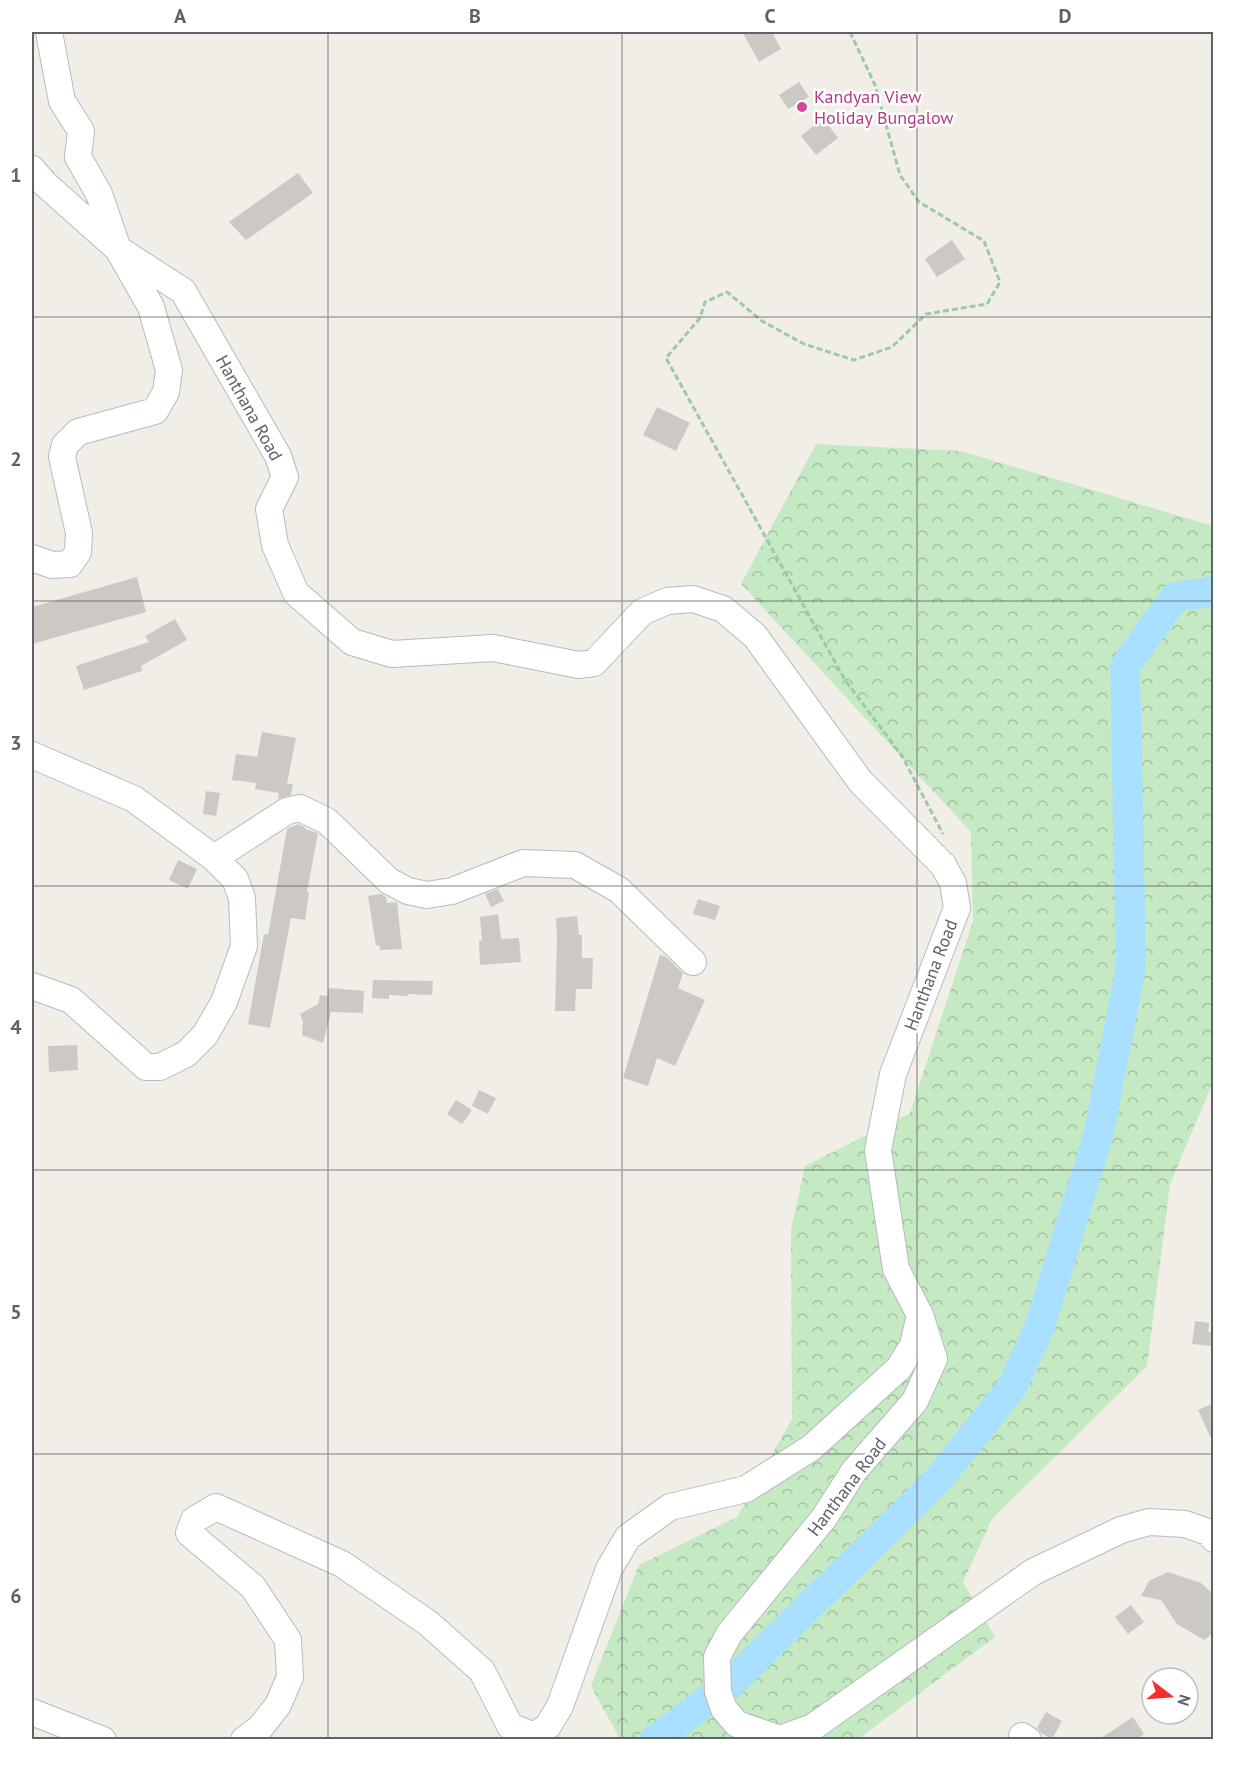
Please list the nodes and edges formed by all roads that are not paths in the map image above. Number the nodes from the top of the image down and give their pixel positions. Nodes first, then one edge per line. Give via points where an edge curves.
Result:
1 (49, 32) edge
2 (32, 169) edge
3 (118, 249) junction
4 (32, 558) edge
5 (32, 755) edge
6 (214, 858) junction
7 (693, 962) dead end
8 (32, 986) edge
9 (920, 1315) junction
10 (1214, 1539) edge
11 (32, 1712) edge
12 (103, 1740) edge
13 (244, 1740) edge

1 - 3 street via 62,101 81,131 78,157 99,194
2 - 3 street, Hanthana Road
3 - 4 street via 151,307 169,370 166,392 155,411 78,432 65,445 62,457 79,533 78,552 70,564 52,565
3 - 9 street, Hanthana Road via 183,291 278,456 285,477 269,509 275,545 296,593 352,642 392,654 493,648 579,665 594,663 642,612 668,601 693,599 723,609 755,636 860,781 943,865 953,883 957,908 893,1074 878,1150 896,1269
5 - 6 street via 134,800
6 - 7 street via 287,811 300,808 327,821 389,881 427,895 452,891 524,863 575,865 619,890
6 - 8 street via 235,879 242,898 244,946 224,1002 205,1035 186,1054 160,1067 146,1067 71,1000
9 - 10 street, Hanthana Road via 934,1359 915,1401 854,1471 824,1518 729,1634 717,1657 718,1692 724,1709 737,1724 780,1739 813,1727 1034,1572 1121,1530 1149,1522 1185,1524 1208,1532
9 - 13 street via 913,1345 899,1368 811,1448 746,1490 670,1507 628,1537 609,1569 560,1706 548,1726 534,1736 510,1726 482,1671 428,1623 342,1564 216,1507 194,1520 189,1533 253,1587 288,1640 290,1677 278,1705 260,1728
11 - 12 street

